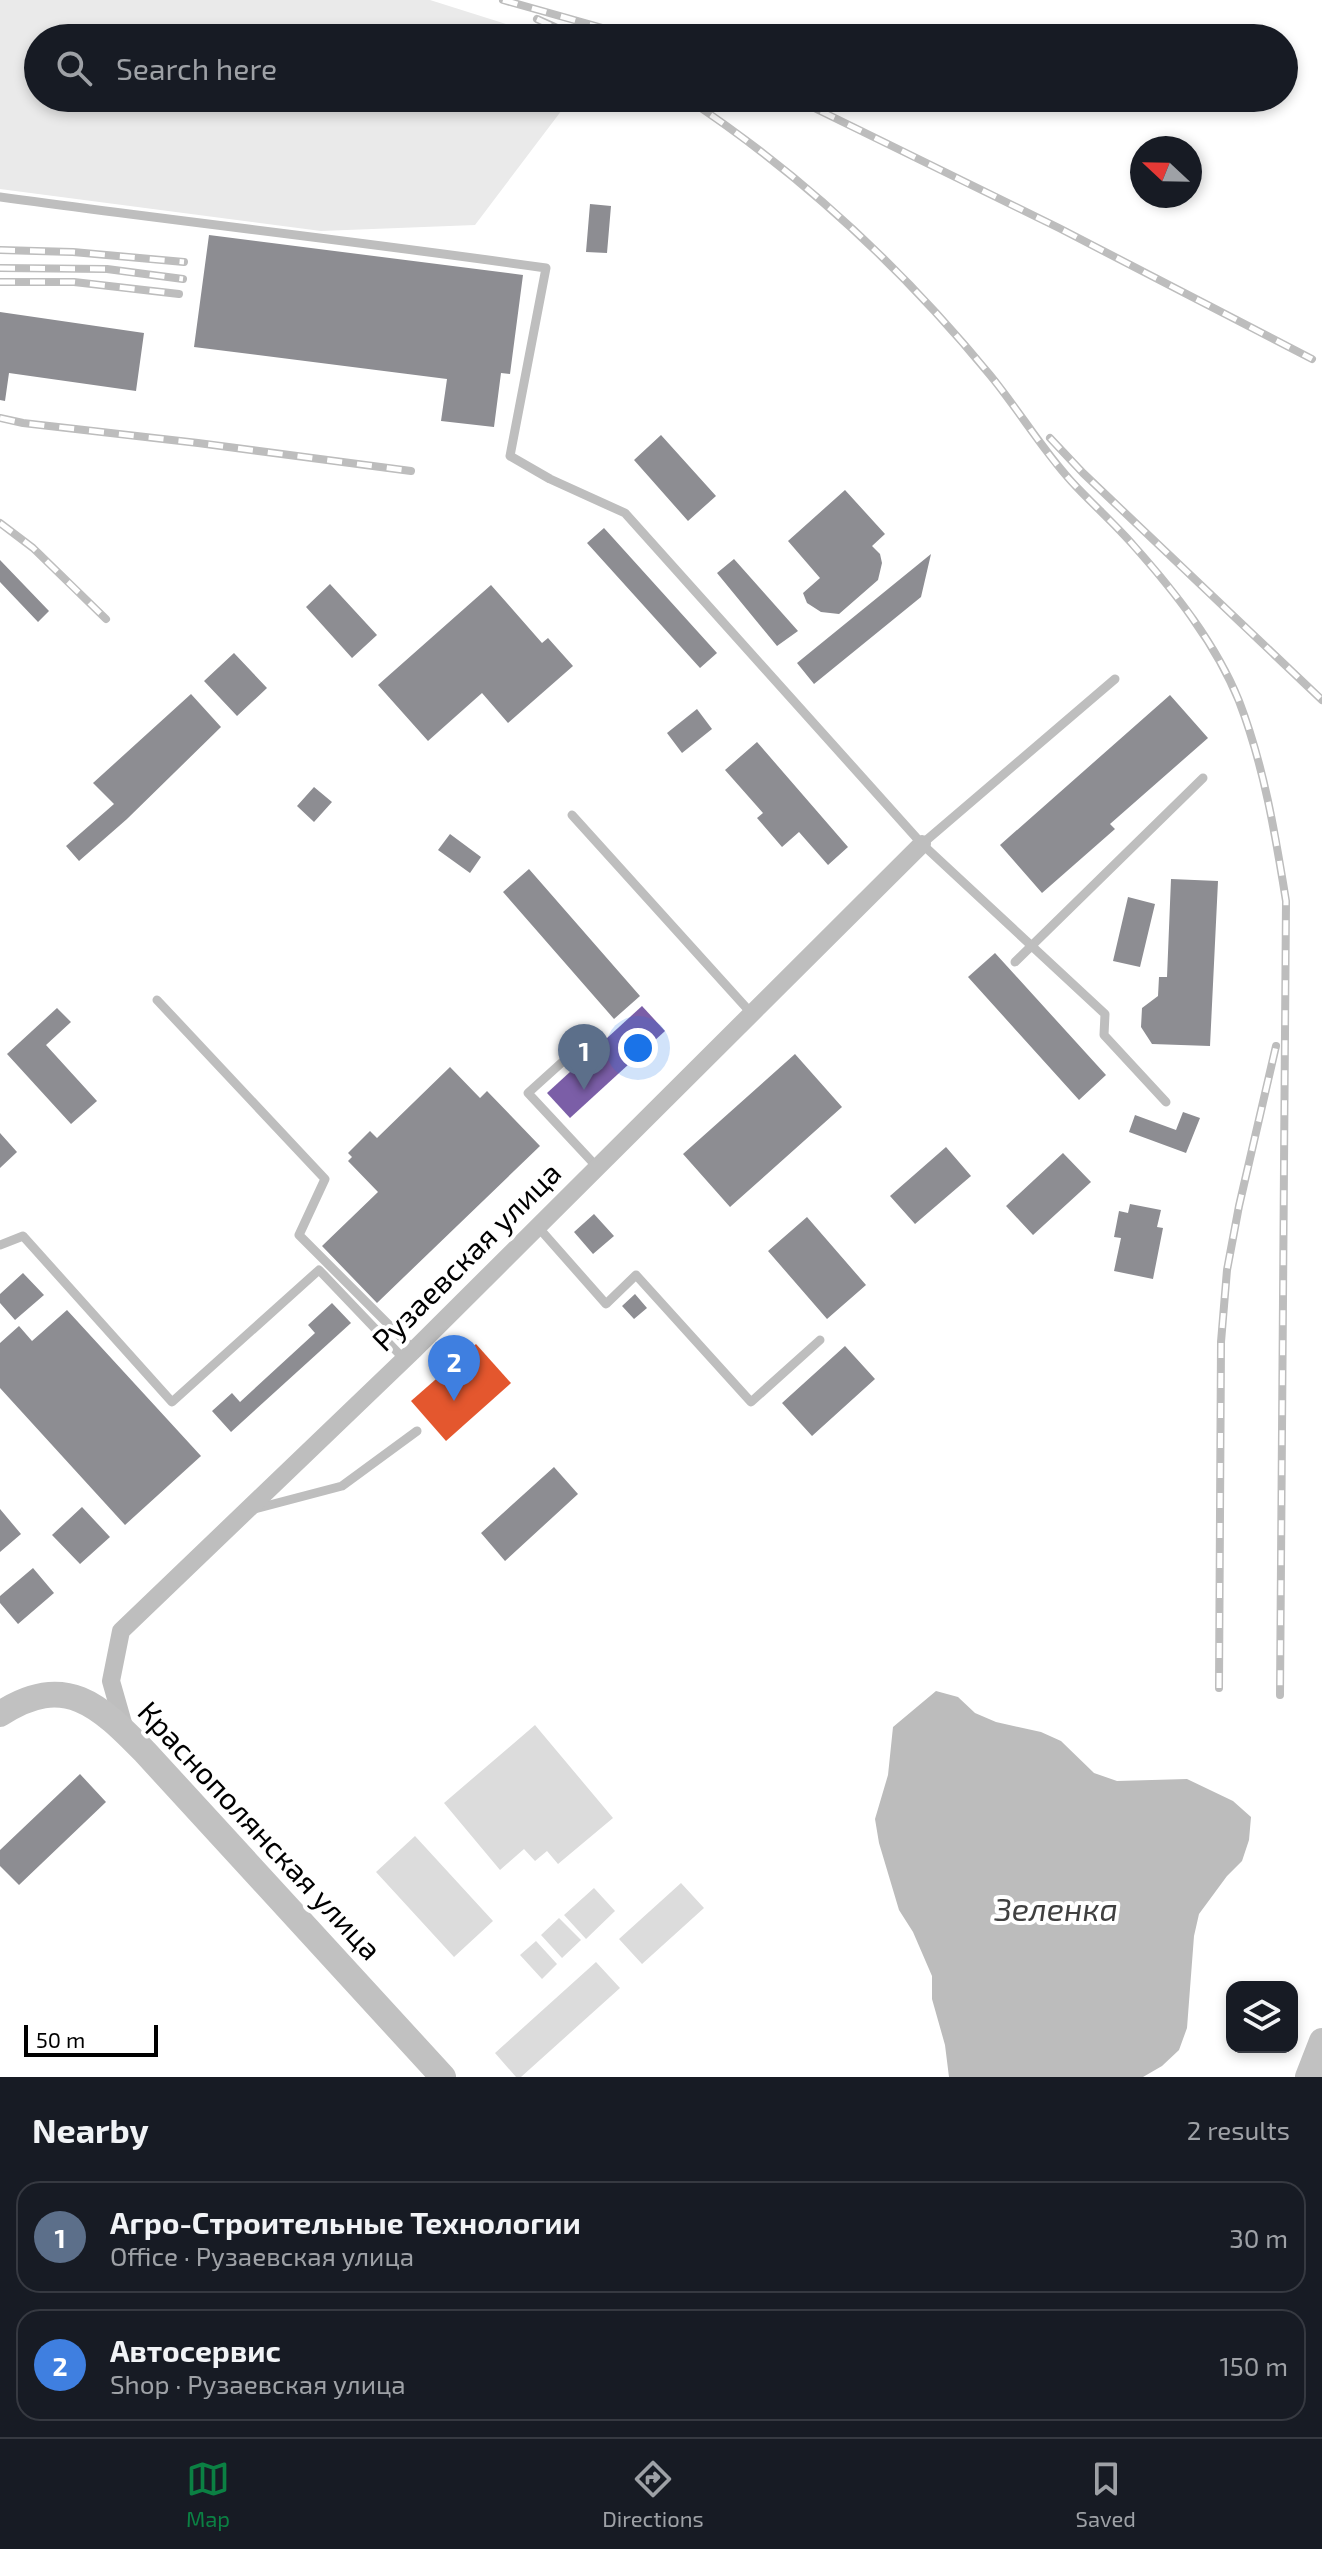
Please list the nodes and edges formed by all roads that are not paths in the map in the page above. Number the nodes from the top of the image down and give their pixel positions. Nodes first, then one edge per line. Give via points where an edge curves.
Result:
1 (0, 197) edge
2 (1115, 679) dead end
3 (1203, 778) dead end
4 (572, 815) dead end
5 (922, 844) junction
6 (1031, 946) junction
7 (1015, 962) dead end
8 (157, 1000) dead end
9 (752, 1014) junction
10 (569, 1056) dead end
11 (1166, 1102) dead end
12 (597, 1167) junction
13 (538, 1227) junction
14 (0, 1245) edge
15 (820, 1340) dead end
16 (409, 1355) junction
17 (417, 1431) dead end
18 (248, 1511) junction
19 (0, 1714) edge
20 (126, 1732) junction
21 (1322, 2041) edge
22 (443, 2077) edge
23 (1308, 2077) edge

1 - 5 lane via 546,268 510,456 625,513
2 - 5 lane
3 - 6 lane
4 - 9 lane
5 - 6 lane
5 - 9 street, Рузаевская улица
6 - 7 lane
6 - 11 lane via 1105,1014 1104,1035
8 - 16 lane via 325,1179 299,1235
9 - 12 street, Рузаевская улица
10 - 12 lane via 528,1093
12 - 13 street, Рузаевская улица
13 - 15 lane via 606,1304 636,1275 751,1402
13 - 16 street, Рузаевская улица
14 - 16 lane via 23,1236 172,1402 319,1270
16 - 18 street, Рузаевская улица
17 - 18 lane via 342,1486
18 - 20 street, Рузаевская улица via 121,1631 111,1681
19 - 20 street, Краснополянская улица via 43,1695 74,1696 101,1709
20 - 22 street, Краснополянская улица
21 - 23 street

